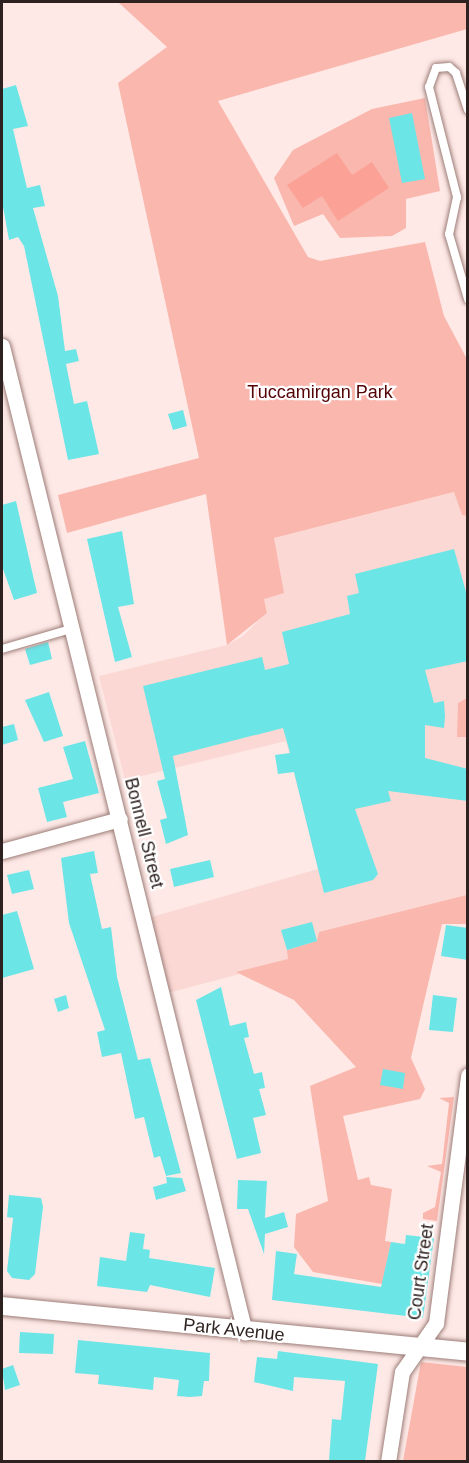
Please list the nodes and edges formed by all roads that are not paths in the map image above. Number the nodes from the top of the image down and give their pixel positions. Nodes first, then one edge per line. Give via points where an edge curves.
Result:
1 (468, 110) edge
2 (468, 299) edge
3 (2, 346) edge
4 (71, 629) junction
5 (2, 649) edge
6 (120, 819) junction
7 (2, 851) edge
8 (468, 1076) edge
9 (2, 1306) edge
10 (245, 1332) junction
11 (417, 1347) junction
12 (468, 1352) edge
13 (388, 1461) edge

1 - 2 lane via 456,73 449,67 436,68 429,87 457,197 449,234
3 - 4 street, Bonnell Street
4 - 5 lane
4 - 6 street, Bonnell Street
6 - 7 street
6 - 10 street, Bonnell Street
8 - 11 street, Court Street via 436,1319 431,1335
9 - 10 street, Park Avenue
10 - 11 street, Park Avenue
11 - 12 street, Park Avenue
11 - 13 street, Court Street via 402,1372

